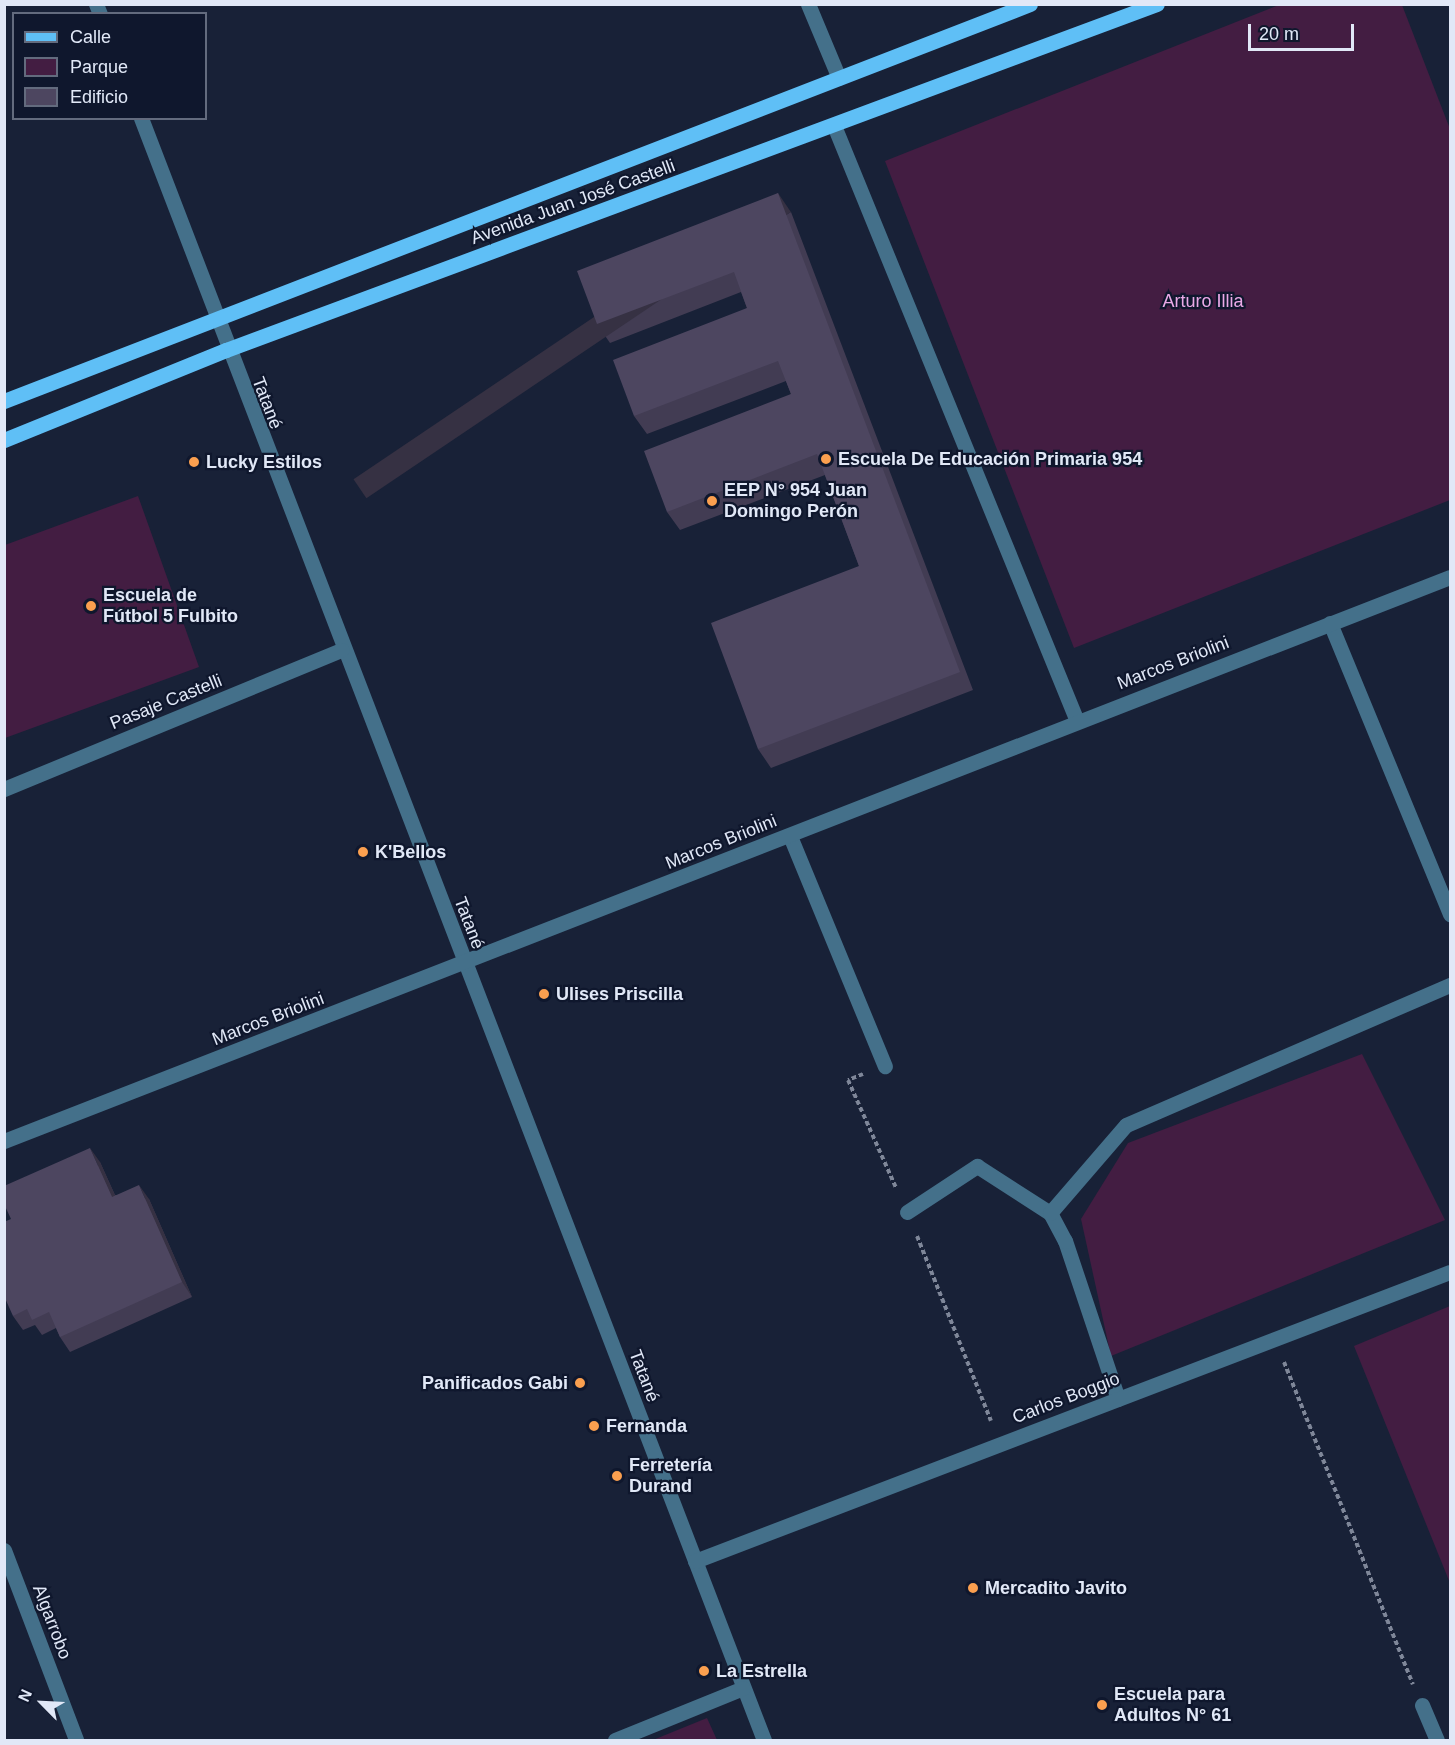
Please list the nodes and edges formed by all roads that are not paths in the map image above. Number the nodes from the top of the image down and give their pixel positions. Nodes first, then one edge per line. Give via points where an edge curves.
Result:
1 (808, 4) edge
2 (1030, 4) edge
3 (1157, 4) edge
4 (839, 78) junction
5 (142, 120) edge
6 (835, 128) junction
7 (219, 319) junction
8 (226, 350) junction
9 (4, 400) edge
10 (4, 440) edge
11 (1450, 577) edge
12 (1330, 623) junction
13 (342, 650) junction
14 (1077, 722) junction
15 (4, 789) edge
16 (790, 836) junction
17 (1450, 914) edge
18 (464, 965) junction
19 (1450, 985) edge
20 (885, 1066) road end
21 (4, 1141) edge
22 (907, 1212) road end
23 (1050, 1213) junction
24 (1450, 1272) edge
25 (1118, 1399) junction
26 (4, 1550) edge
27 (694, 1561) junction
28 (743, 1688) junction
29 (1422, 1705) road end
30 (76, 1740) edge
31 (615, 1740) edge
32 (764, 1740) edge
33 (1437, 1740) edge

1 - 4 street
2 - 4 main road, Avenida Juan José Castelli
3 - 6 main road, Avenida Juan José Castelli
4 - 7 main road, Avenida Juan José Castelli
5 - 7 street, Tatané
6 - 8 main road, Avenida Juan José Castelli
6 - 14 street
7 - 8 street, Tatané
7 - 9 main road, Avenida Juan José Castelli
8 - 10 main road, Avenida Juan José Castelli
8 - 13 street, Tatané
11 - 12 street, Marcos Briolini
12 - 14 street, Marcos Briolini
12 - 17 street
13 - 15 street, Pasaje Castelli
13 - 18 street, Tatané
14 - 16 street, Marcos Briolini
16 - 18 street, Marcos Briolini
16 - 20 street
18 - 21 street, Marcos Briolini
18 - 27 street, Tatané
19 - 23 street via 1126,1125
22 - 23 street via 977,1166
23 - 25 street via 1065,1241
24 - 25 street, Carlos Boggio
25 - 27 street, Carlos Boggio
26 - 30 street, Algarrobo
27 - 28 street, Tatané
28 - 31 street
28 - 32 street, Tatané
29 - 33 street

